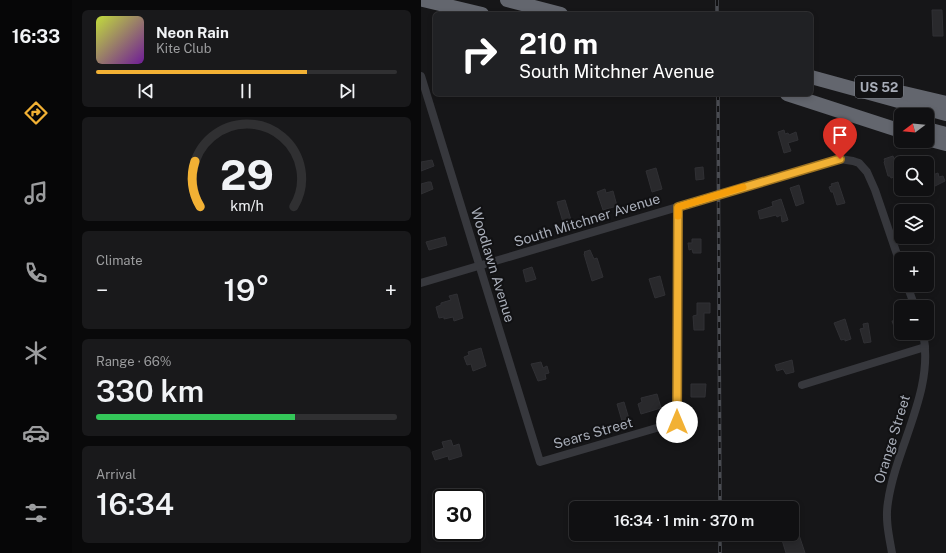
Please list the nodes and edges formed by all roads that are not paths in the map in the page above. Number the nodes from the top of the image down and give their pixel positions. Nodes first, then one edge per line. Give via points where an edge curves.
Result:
1 (423, 0) edge
2 (507, 0) edge
3 (474, 12) edge
4 (553, 12) edge
5 (813, 74) edge
6 (421, 76) edge
7 (813, 78) edge
8 (792, 96) edge
9 (793, 96) edge
10 (946, 103) edge
11 (946, 114) edge
12 (894, 120) edge
13 (894, 129) edge
14 (934, 131) edge
15 (946, 134) edge
16 (934, 141) edge
17 (946, 144) edge
18 (678, 207) junction
19 (896, 252) edge
20 (480, 266) junction
21 (421, 283) edge
22 (924, 340) edge
23 (925, 347) junction
24 (802, 385) dead end
25 (540, 462) joint
26 (892, 553) edge

1 - 3 highway
2 - 4 highway
5 - 10 highway, US 52 via 840,78
6 - 20 street, Woodlawn Avenue
7 - 11 highway
8 - 13 highway, US 52
9 - 12 highway
14 - 15 highway
16 - 17 highway
18 - 19 street, South Mitchner Avenue via 828,162 840,159 853,161 863,167 871,179
18 - 20 street, South Mitchner Avenue
18 - 25 street, Sears Street via 677,422
20 - 21 street, South Mitchner Avenue
20 - 25 street, Woodlawn Avenue
22 - 23 street, Orange Street
23 - 24 street
23 - 26 street, Orange Street via 924,378 887,502

